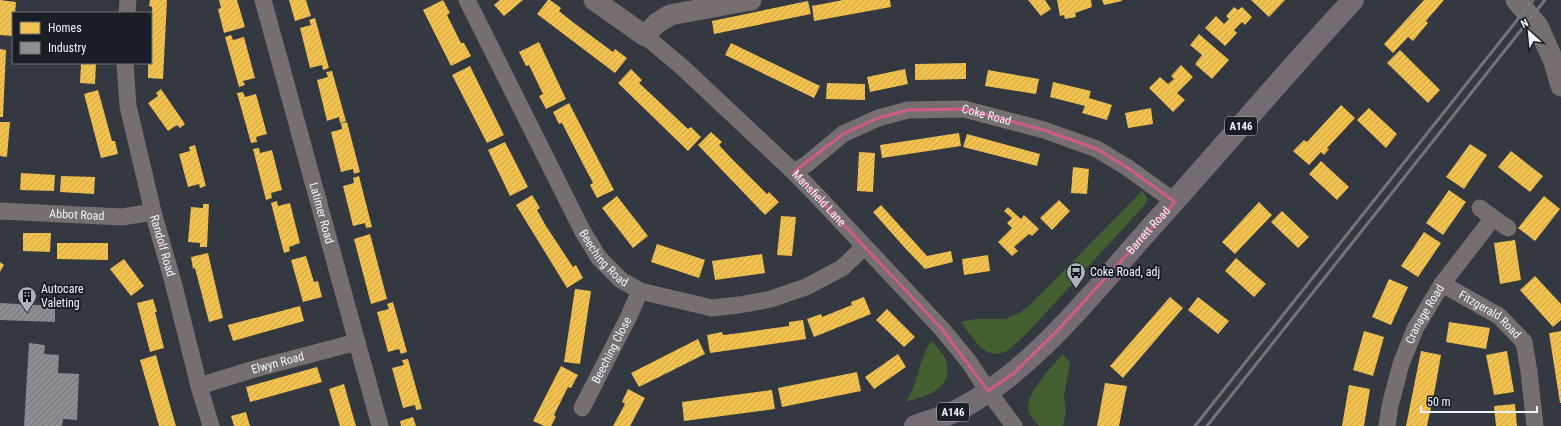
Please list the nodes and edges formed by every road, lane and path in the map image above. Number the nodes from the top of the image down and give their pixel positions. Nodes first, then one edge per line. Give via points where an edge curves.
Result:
1 (128, 0) edge
2 (263, 0) edge
3 (467, 0) edge
4 (594, 0) edge
5 (751, 0) edge
6 (1353, 0) edge
7 (1516, 0) edge
8 (127, 12) edge
9 (645, 36) junction
10 (125, 64) edge
11 (1561, 86) edge
12 (794, 172) junction
13 (1175, 202) junction
14 (0, 211) edge
15 (153, 212) junction
16 (1508, 228) dead end
17 (864, 247) junction
18 (1442, 284) junction
19 (640, 291) junction
20 (357, 342) junction
21 (199, 386) junction
22 (988, 391) junction
23 (582, 408) dead end
24 (211, 426) edge
25 (380, 426) edge
26 (915, 426) edge
27 (1014, 426) edge
28 (1387, 426) edge
29 (1536, 426) edge

1 - 8 street
2 - 20 street, Latimer Road
3 - 19 street, Beeching Road via 583,232 599,258 621,280
4 - 9 street, Mansfield Lane
5 - 9 street via 670,15 657,23
6 - 13 highway, Barrett Road / A146
7 - 11 street via 1538,26 1554,62
9 - 12 street, Mansfield Lane via 681,66
10 - 15 street, Randolf Road via 128,106
12 - 13 street, Coke Road via 843,134 878,118 908,110 964,109 1044,130 1097,149
12 - 17 street, Mansfield Lane
13 - 22 highway, Barrett Road / A146 via 1058,330 1014,373
14 - 15 street, Abbot Road via 122,217
15 - 21 street, Randolf Road
16 - 18 street, Cranage Road via 1487,213
17 - 19 street, Beeching Road via 842,268 806,287 758,302 712,308
17 - 22 street, Mansfield Lane via 942,329 969,362
18 - 28 street, Cranage Road via 1415,329 1401,364
18 - 29 street, Fitzgerald Road via 1499,316 1524,342
19 - 23 street, Beeching Close
20 - 21 street, Elwyn Road
20 - 25 street, Latimer Road
21 - 24 street, Randolf Road
22 - 26 highway, Barrett Road / A146 via 958,410
22 - 27 street, Mansfield Lane

